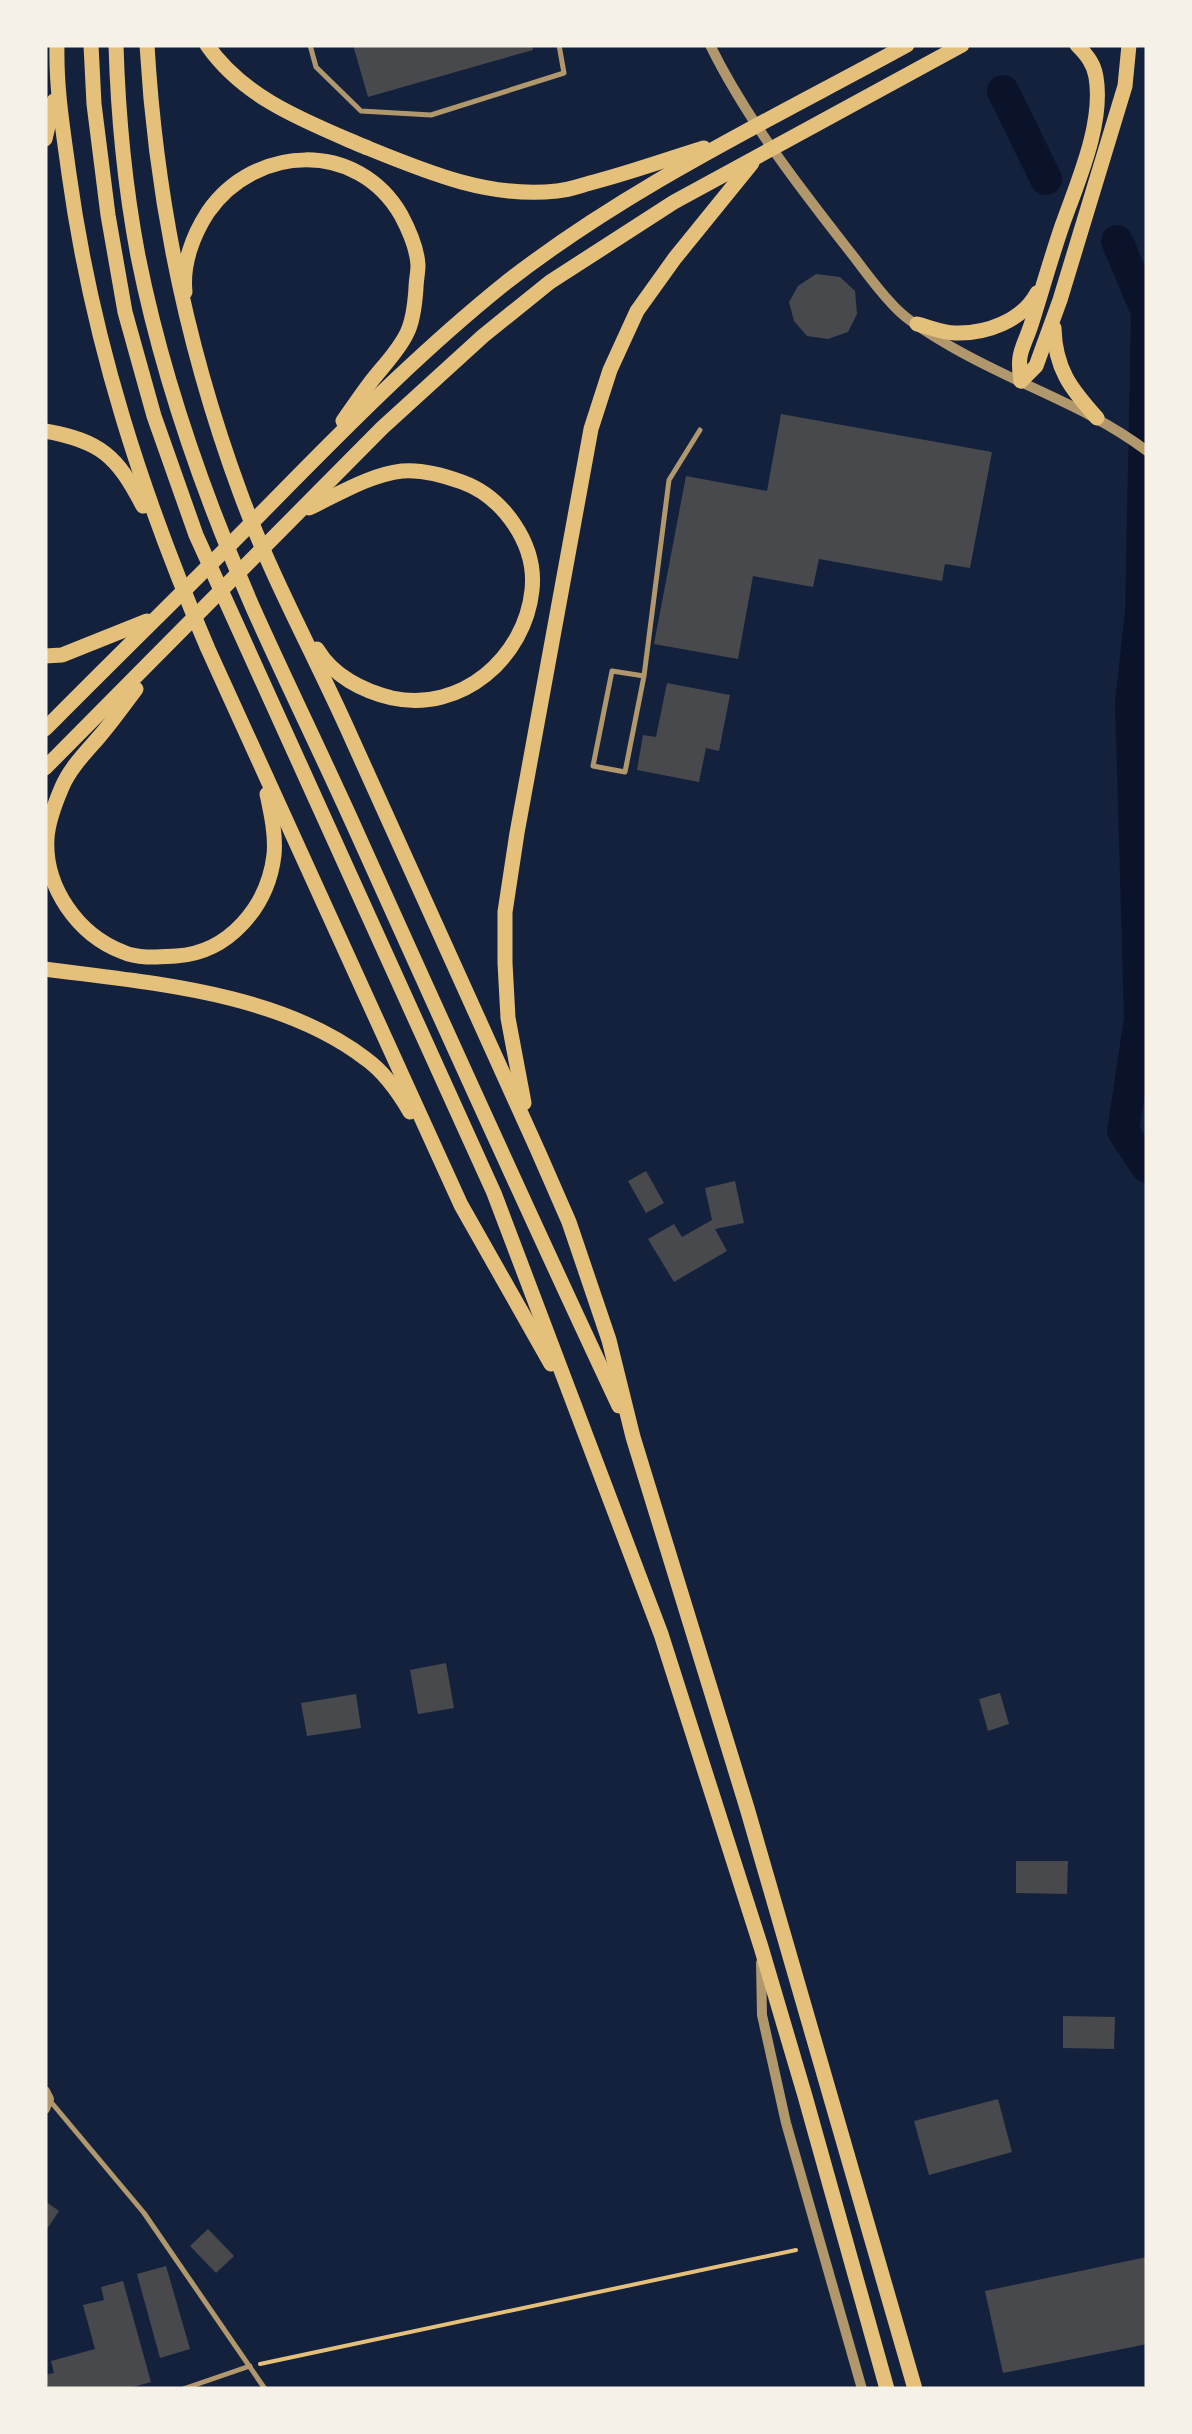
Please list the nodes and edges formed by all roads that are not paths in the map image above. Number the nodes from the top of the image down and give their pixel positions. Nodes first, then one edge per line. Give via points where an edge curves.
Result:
1 (57, 45) edge
2 (92, 45) edge
3 (116, 45) edge
4 (147, 45) edge
5 (207, 45) edge
6 (310, 45) edge
7 (560, 45) edge
8 (710, 45) edge
9 (907, 45) edge
10 (962, 45) edge
11 (1077, 45) edge
12 (1129, 45) edge
13 (56, 88) junction
14 (738, 136) junction
15 (45, 139) edge
16 (758, 156) junction
17 (1044, 280) junction
18 (1060, 300) junction
19 (916, 324) junction
20 (190, 332) junction
21 (1021, 381) junction
22 (1097, 418) junction
23 (45, 430) edge
24 (700, 430) dead end
25 (324, 448) junction
26 (1147, 451) edge
27 (297, 514) junction
28 (171, 562) junction
29 (277, 582) junction
30 (155, 618) junction
31 (168, 646) junction
32 (45, 656) edge
33 (644, 676) junction
34 (45, 729) edge
35 (252, 747) junction
36 (45, 768) edge
37 (45, 969) edge
38 (538, 1151) junction
39 (461, 1204) junction
40 (578, 1411) junction
41 (633, 1437) junction
42 (761, 1947) junction
43 (46, 2100) edge
44 (250, 2366) junction
45 (183, 2389) edge
46 (265, 2389) edge
47 (862, 2389) edge
48 (887, 2389) edge
49 (915, 2389) edge

1 - 13 main road
2 - 40 main road via 103,178 125,312 196,535 494,1193
3 - 41 main road via 138,254 216,516
4 - 20 main road via 160,186
5 - 14 main road via 251,90 288,114 455,182 507,192 559,192
6 - 7 lane via 316,67 362,111 431,114 564,72
8 - 19 street via 733,91 796,180 874,282
9 - 14 main road
10 - 16 main road
11 - 17 main road via 1096,75 1098,104
12 - 18 main road via 1125,86
13 - 15 main road
13 - 28 main road via 91,302
14 - 25 main road via 566,238 503,285
16 - 27 main road via 550,282 432,380
16 - 38 main road via 637,311 591,428 506,912 508,1018
17 - 19 main road via 1031,304 980,332
17 - 21 main road via 1018,357
18 - 21 main road via 1036,366
18 - 22 main road via 1054,327 1062,371
19 - 21 street
20 - 25 main road via 184,282 189,252 218,198 244,176 274,163 314,160 373,182 410,230 418,263 414,302 408,332
20 - 29 main road via 241,495
21 - 22 street
22 - 26 street
23 - 28 main road via 89,441 108,454 135,490
24 - 33 lane via 669,480
25 - 30 main road
27 - 29 main road via 404,470 474,486 518,528 533,588 526,619 512,648 465,690 403,700 370,693 342,676 322,656
27 - 31 main road
28 - 35 main road
29 - 38 main road
30 - 32 main road
30 - 34 main road
31 - 35 main road via 63,783 47,836 49,868 76,920 125,954 156,958 211,948 236,932 258,904 274,852 268,796
31 - 36 main road
33 - 33 lane via 625,772 593,766 612,672
35 - 39 main road
37 - 39 main road via 216,996 324,1033 367,1060 399,1093
38 - 41 main road via 588,1274
39 - 40 main road
40 - 42 main road via 661,1634
41 - 49 main road
42 - 47 street via 762,2015 786,2122
42 - 48 main road
43 - 44 lane via 144,2213
44 - 45 lane
44 - 46 lane

